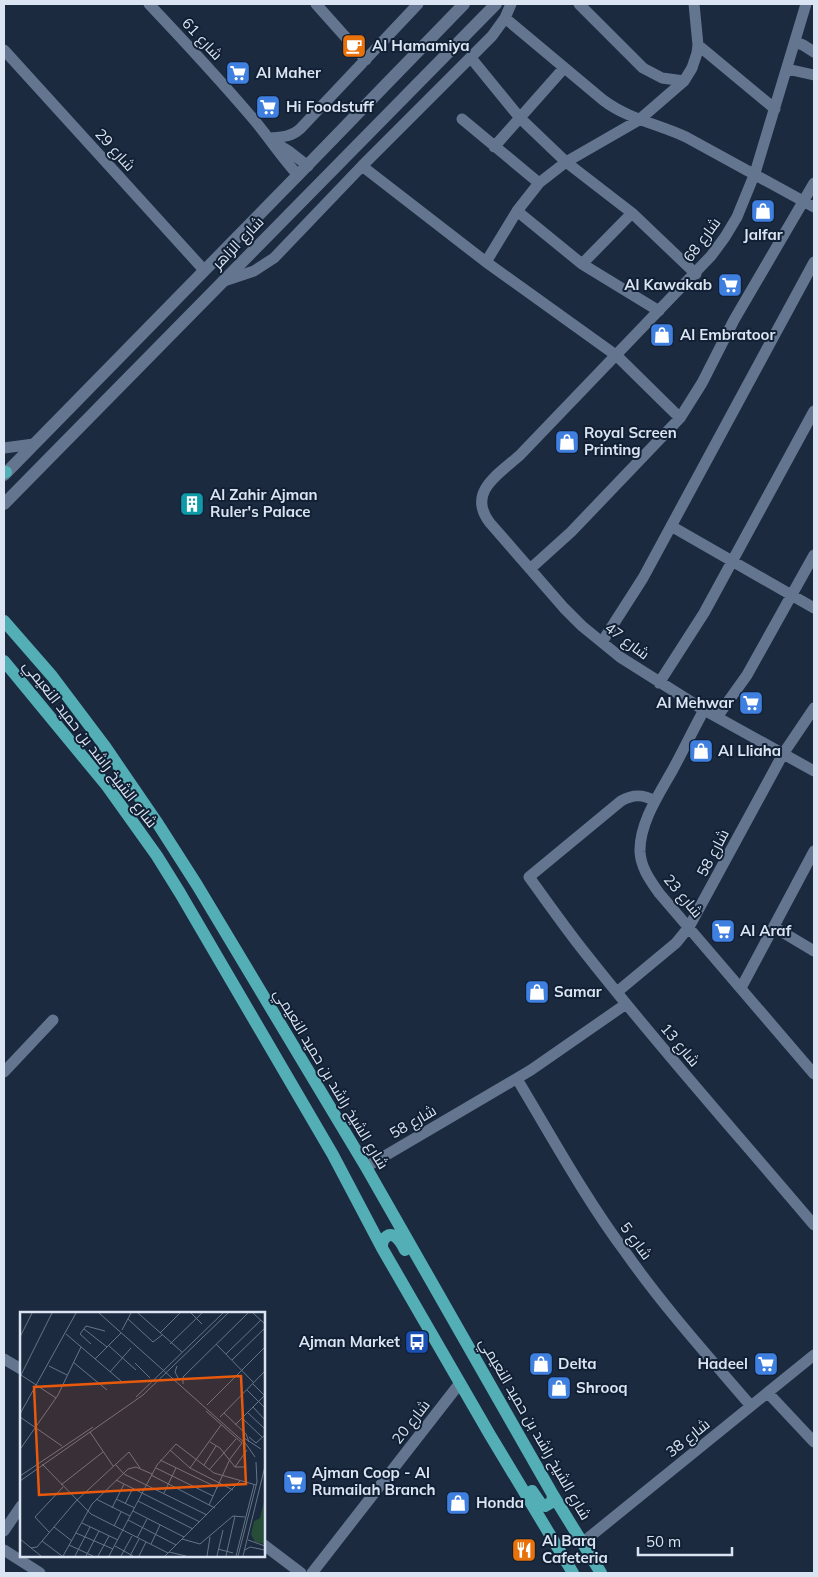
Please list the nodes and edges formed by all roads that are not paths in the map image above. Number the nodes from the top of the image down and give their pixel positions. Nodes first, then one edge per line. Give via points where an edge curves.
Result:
1 (149, 4) edge
2 (317, 4) edge
3 (418, 4) edge
4 (464, 4) edge
5 (496, 4) edge
6 (511, 4) edge
7 (579, 4) edge
8 (694, 4) edge
9 (806, 4) edge
10 (505, 18) junction
11 (795, 42) junction
12 (698, 45) junction
13 (4, 50) edge
14 (814, 52) edge
15 (471, 58) junction
16 (366, 60) junction
17 (564, 68) junction
18 (787, 69) junction
19 (814, 75) edge
20 (684, 81) junction
21 (376, 95) junction
22 (775, 109) junction
23 (520, 118) junction
24 (462, 119) dead end
25 (639, 120) junction
26 (371, 130) junction
27 (271, 140) junction
28 (494, 147) junction
29 (566, 162) junction
30 (308, 166) junction
31 (362, 166) junction
32 (755, 173) junction
33 (298, 175) junction
34 (814, 183) edge
35 (539, 184) junction
36 (804, 201) junction
37 (814, 207) edge
38 (518, 211) junction
39 (632, 213) junction
40 (486, 262) junction
41 (814, 262) edge
42 (582, 264) junction
43 (204, 270) junction
44 (696, 274) junction
45 (224, 280) junction
46 (659, 311) junction
47 (164, 312) junction
48 (162, 344) junction
49 (616, 356) junction
50 (814, 411) edge
51 (680, 418) junction
52 (34, 444) junction
53 (4, 448) edge
54 (5, 473) edge
55 (490, 482) joint
56 (4, 504) edge
57 (671, 526) junction
58 (814, 555) edge
59 (732, 561) junction
60 (530, 569) junction
61 (792, 595) junction
62 (814, 608) edge
63 (4, 610) edge
64 (8, 626) edge
65 (602, 642) junction
66 (4, 661) edge
67 (660, 683) junction
68 (814, 708) edge
69 (704, 710) junction
70 (717, 717) junction
71 (783, 754) junction
72 (814, 771) edge
73 (655, 801) junction
74 (814, 851) edge
75 (811, 866) edge
76 (774, 927) junction
77 (689, 928) junction
78 (814, 951) edge
79 (741, 988) junction
80 (617, 992) junction
81 (626, 1004) junction
82 (53, 1020) dead end
83 (4, 1072) edge
84 (814, 1074) edge
85 (517, 1079) junction
86 (366, 1167) junction
87 (814, 1225) edge
88 (382, 1248) junction
89 (451, 1315) junction
90 (814, 1355) edge
91 (4, 1359) edge
92 (20, 1368) edge
93 (460, 1383) junction
94 (768, 1393) junction
95 (751, 1406) junction
96 (490, 1436) junction
97 (814, 1442) edge
98 (553, 1494) junction
99 (20, 1507) edge
100 (4, 1531) edge
101 (582, 1543) junction
102 (265, 1546) edge
103 (4, 1550) edge
104 (40, 1573) edge
105 (301, 1573) edge
106 (312, 1573) edge
107 (573, 1573) edge
108 (601, 1573) edge

1 - 27 street, شارع 61
2 - 16 street
3 - 16 street
4 - 21 main road, شارع الزاهر
5 - 26 main road, شارع الزاهر
6 - 10 street
7 - 20 street via 643,68 662,78
8 - 12 street
9 - 11 street, شارع 68
10 - 15 street
10 - 17 street
11 - 14 street
11 - 18 street, شارع 68
12 - 20 street via 695,61
12 - 22 street
13 - 43 street, شارع 29
15 - 23 street
15 - 31 street
16 - 27 street via 296,133
17 - 23 street
17 - 25 street via 611,106
18 - 19 street
18 - 22 street, شارع 68
20 - 25 street
21 - 26 main road via 383,100 384,108
21 - 30 main road, شارع الزاهر
22 - 32 street, شارع 68
23 - 28 street
23 - 29 street
24 - 28 street
25 - 29 street
25 - 32 street via 671,130
26 - 45 main road, شارع الزاهر
27 - 30 street, شارع 61
27 - 33 street, شارع 61
28 - 35 street
29 - 35 street
29 - 39 street
30 - 33 main road, شارع الزاهر
31 - 40 street
31 - 45 street via 269,262 254,271
32 - 36 street
32 - 44 street, شارع 68 via 747,196 725,237
33 - 43 main road, شارع الزاهر
34 - 36 street
35 - 38 street
36 - 37 street
36 - 51 street
38 - 40 street
38 - 42 street
39 - 42 street
39 - 44 street
40 - 49 street
41 - 57 street
42 - 46 street
43 - 47 main road, شارع الزاهر
44 - 46 street, شارع 68
45 - 48 main road, شارع الزاهر
46 - 49 street, شارع 68
47 - 48 main road via 153,332 155,340
47 - 52 main road, شارع الزاهر
48 - 56 main road, شارع الزاهر
49 - 51 street
49 - 55 street, شارع 68
50 - 59 street
51 - 60 street via 571,532
52 - 53 street
52 - 54 main road, شارع الزاهر
55 - 60 street, شارع 47 via 482,498 485,515
57 - 59 street
57 - 65 street via 643,578
58 - 61 street
59 - 61 street
59 - 67 street via 704,614
60 - 65 street, شارع 47 via 564,608
61 - 62 street
61 - 70 street via 747,675
63 - 64 main road, شارع الشيخ راشد بن حميد النعيمي
64 - 86 main road, شارع الشيخ راشد بن حميد النعيمي via 71,700 120,766 202,893
65 - 67 street, شارع 47
66 - 88 main road, شارع الشيخ راشد بن حميد النعيمي via 107,786 180,892 333,1155
67 - 69 street, شارع 47
68 - 71 street, شارع 58
69 - 70 street, شارع 47
69 - 73 street, شارع 23
70 - 71 street, شارع 47
71 - 72 street, شارع 47
71 - 77 street, شارع 58
73 - 77 street, شارع 23 via 641,841 642,861 650,880
73 - 80 street, شارع 13 via 635,795 622,801 529,878
74 - 75 street
75 - 76 street
76 - 78 street
76 - 79 street
77 - 79 street, شارع 23
77 - 80 street, شارع 58 via 676,943
79 - 84 street, شارع 23
80 - 81 street, شارع 13
81 - 85 street, شارع 58
81 - 87 street, شارع 13
82 - 83 street
85 - 86 street, شارع 58
85 - 95 street, شارع 5 via 620,1246
86 - 89 main road, شارع الشيخ راشد بن حميد النعيمي
88 - 89 main road via 384,1238 397,1237 435,1299
88 - 93 main road, شارع الشيخ راشد بن حميد النعيمي
89 - 98 main road, شارع الشيخ راشد بن حميد النعيمي
90 - 94 street, شارع 38
91 - 92 street
93 - 96 main road, شارع الشيخ راشد بن حميد النعيمي
93 - 106 street, شارع 20
94 - 95 street, شارع 38
94 - 97 street
95 - 101 street, شارع 38
96 - 98 main road via 506,1452 541,1504 549,1505
96 - 107 main road, شارع الشيخ راشد بن حميد النعيمي
98 - 101 main road, شارع الشيخ راشد بن حميد النعيمي
99 - 100 street
101 - 108 main road, شارع الشيخ راشد بن حميد النعيمي
102 - 105 street
103 - 104 street

